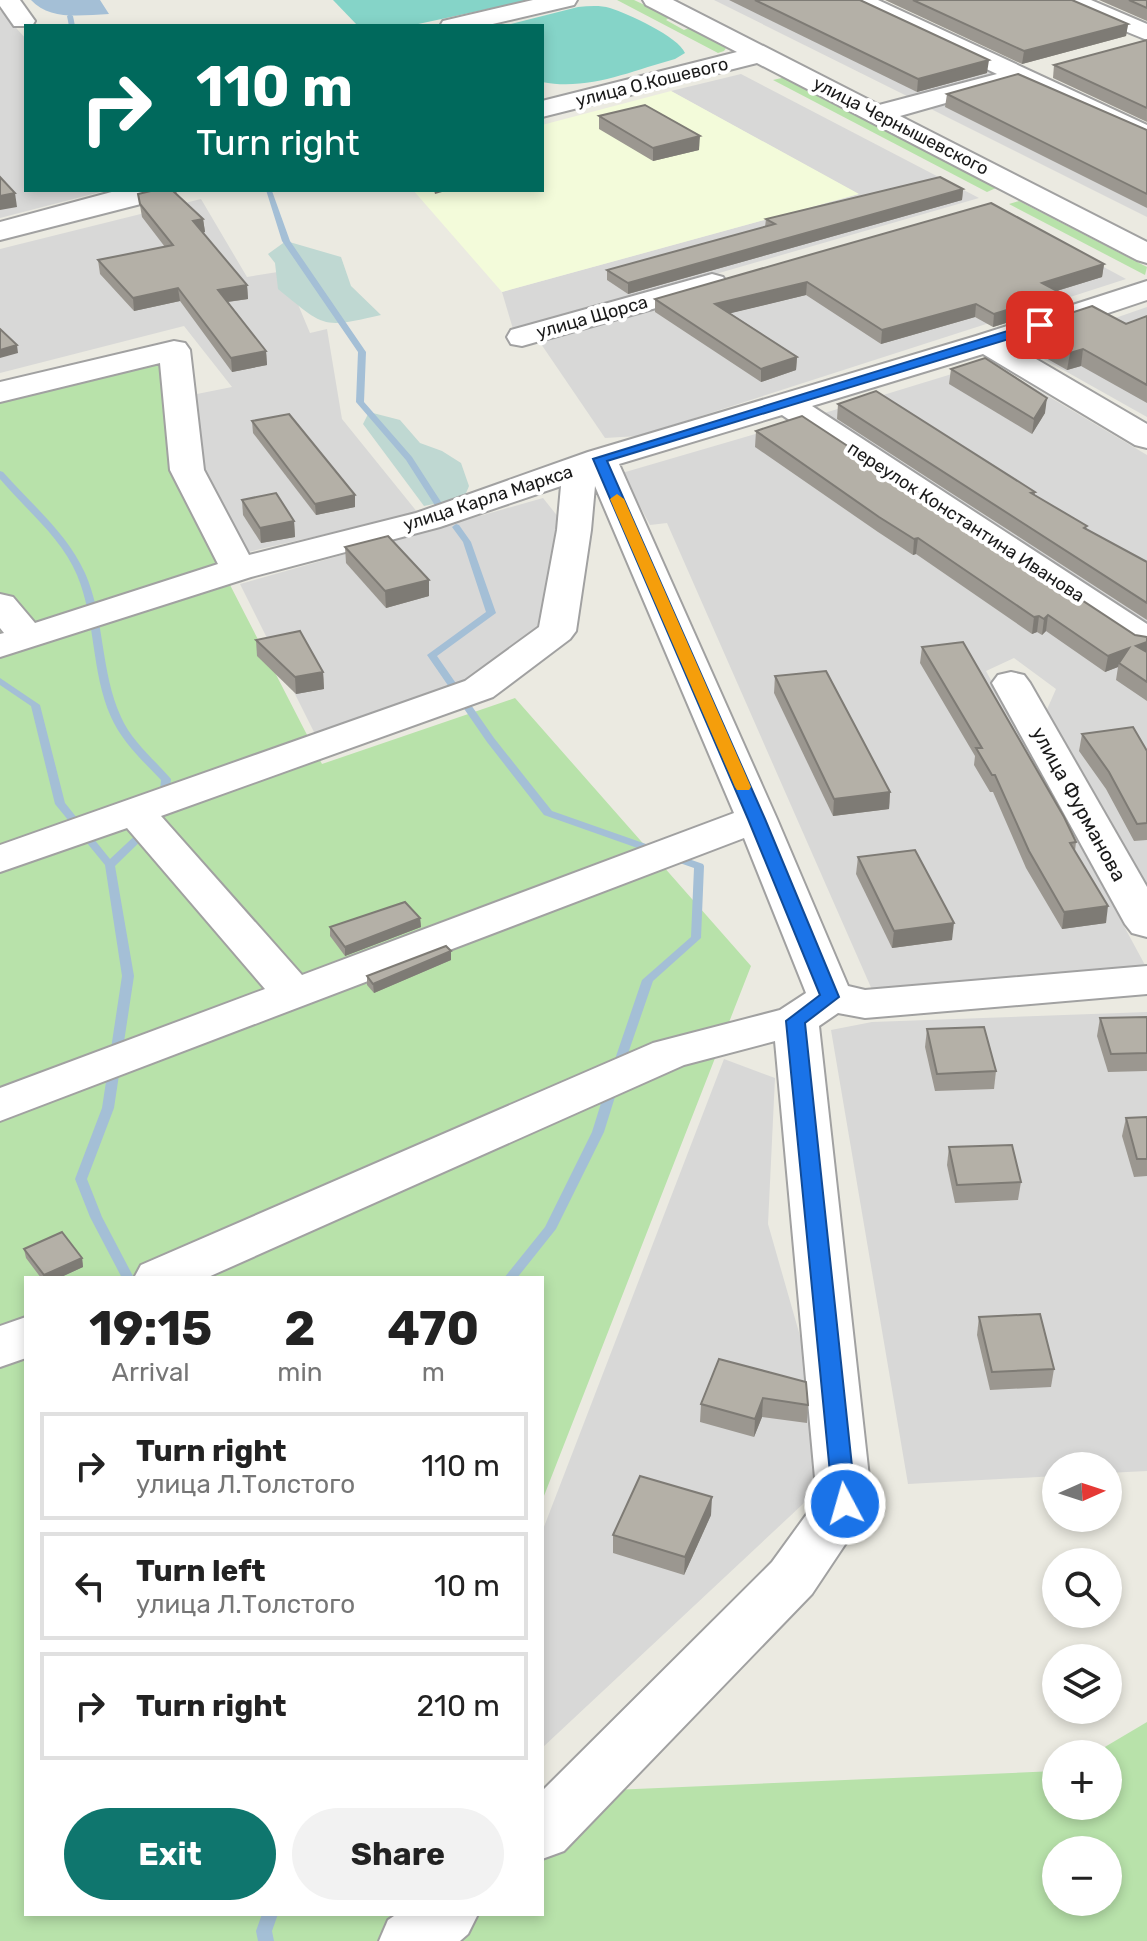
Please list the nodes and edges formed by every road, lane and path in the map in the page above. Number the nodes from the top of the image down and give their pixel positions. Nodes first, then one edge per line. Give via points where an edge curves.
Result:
1 (8, 0) edge
2 (565, 0) edge
3 (655, 0) edge
4 (859, 0) edge
5 (1070, 0) edge
6 (23, 21) dead end
7 (461, 24) edge
8 (1147, 33) edge
9 (1147, 41) edge
10 (1119, 49) edge
11 (761, 54) junction
12 (1064, 64) edge
13 (1022, 76) junction
14 (544, 108) edge
15 (877, 114) junction
16 (1147, 135) edge
17 (150, 192) edge
18 (1031, 192) junction
19 (995, 202) edge
20 (0, 231) edge
21 (1147, 254) edge
22 (736, 276) edge
23 (1147, 290) edge
24 (522, 337) dead end
25 (987, 343) junction
26 (0, 392) edge
27 (785, 402) junction
28 (1147, 438) edge
29 (589, 464) junction
30 (238, 569) junction
31 (0, 605) edge
32 (1147, 641) edge
33 (13, 642) edge
34 (1011, 683) dead end
35 (135, 811) junction
36 (757, 819) junction
37 (0, 859) edge
38 (1147, 924) edge
39 (1147, 980) edge
40 (294, 994) junction
41 (813, 1009) junction
42 (0, 1105) edge
43 (164, 1276) edge
44 (24, 1337) edge
45 (0, 1348) edge
46 (545, 1826) edge
47 (443, 1916) edge
48 (411, 1941) edge

1 - 6 street
2 - 7 street
3 - 11 street, улица Чернышевского
4 - 13 street
5 - 8 street
9 - 10 street
11 - 14 street, улица О.Кошевого
11 - 15 street, улица Чернышевского
12 - 13 street
13 - 15 street
13 - 16 street
15 - 18 street, улица Чернышевского
17 - 20 street
18 - 19 street
18 - 21 street, улица Чернышевского
22 - 24 street, улица Щорса
23 - 25 street, улица Карла Маркса
25 - 27 street, улица Карла Маркса
25 - 28 street
26 - 30 street via 174,350 187,470
27 - 29 street, улица Карла Маркса
27 - 32 street, переулок Константина Иванова
29 - 30 street, улица Карла Маркса via 428,520
29 - 35 street via 557,631 479,689
29 - 36 street
30 - 33 street, улица Карла Маркса
31 - 33 street
34 - 38 street, улица Фурманова
35 - 37 street
35 - 40 street
36 - 40 street
36 - 41 street
39 - 41 street
40 - 42 street
41 - 43 street via 669,1054
41 - 46 street via 845,1504 792,1578
44 - 45 street
47 - 48 street

